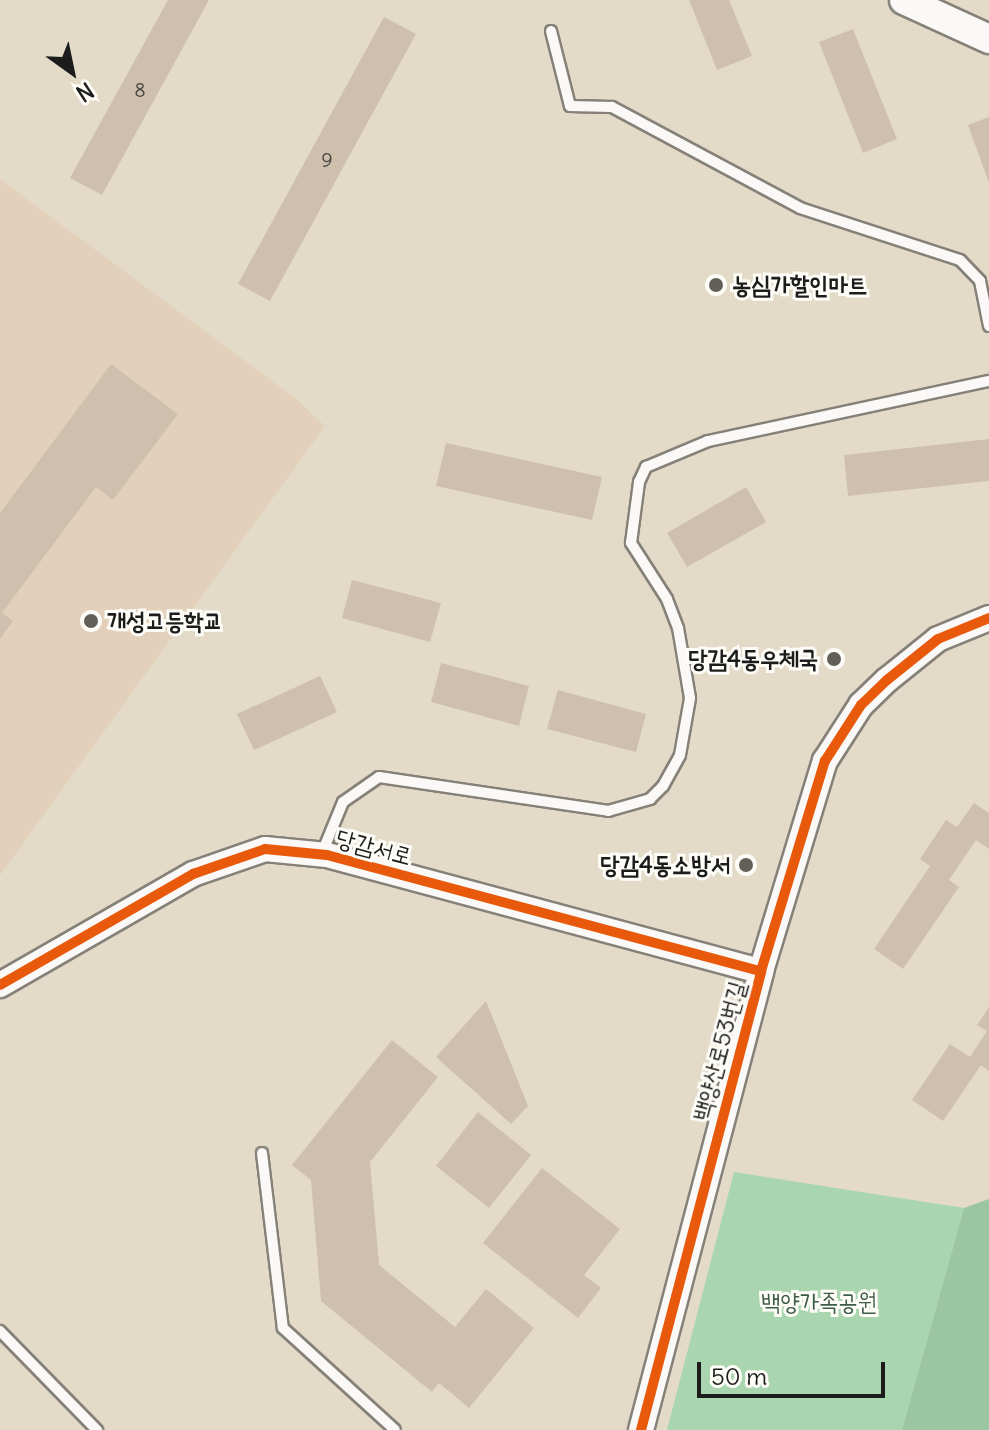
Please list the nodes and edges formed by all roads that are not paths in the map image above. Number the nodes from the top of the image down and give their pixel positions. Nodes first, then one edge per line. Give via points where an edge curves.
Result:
1 (904, 0) edge
2 (551, 31) dead end
3 (989, 39) edge
4 (989, 326) edge
5 (989, 381) edge
6 (989, 618) edge
7 (321, 854) junction
8 (761, 971) junction
9 (0, 985) edge
10 (262, 1153) dead end
11 (0, 1331) edge
12 (97, 1430) edge
13 (395, 1430) edge
14 (641, 1430) edge

1 - 3 main road
2 - 4 lane via 570,106 612,107 800,208 960,260 980,281
5 - 7 lane via 708,441 646,467 633,511 631,543 667,599 678,628 690,698 680,755 650,799 608,811 379,777 343,802
6 - 8 street, 백양산로53번길 via 938,639 914,656 861,705 836,740 817,782
7 - 8 street, 당감서로
7 - 9 street, 당감서로 via 265,849 234,856 193,874
8 - 14 street, 백양산로53번길
10 - 13 lane via 283,1328
11 - 12 lane

